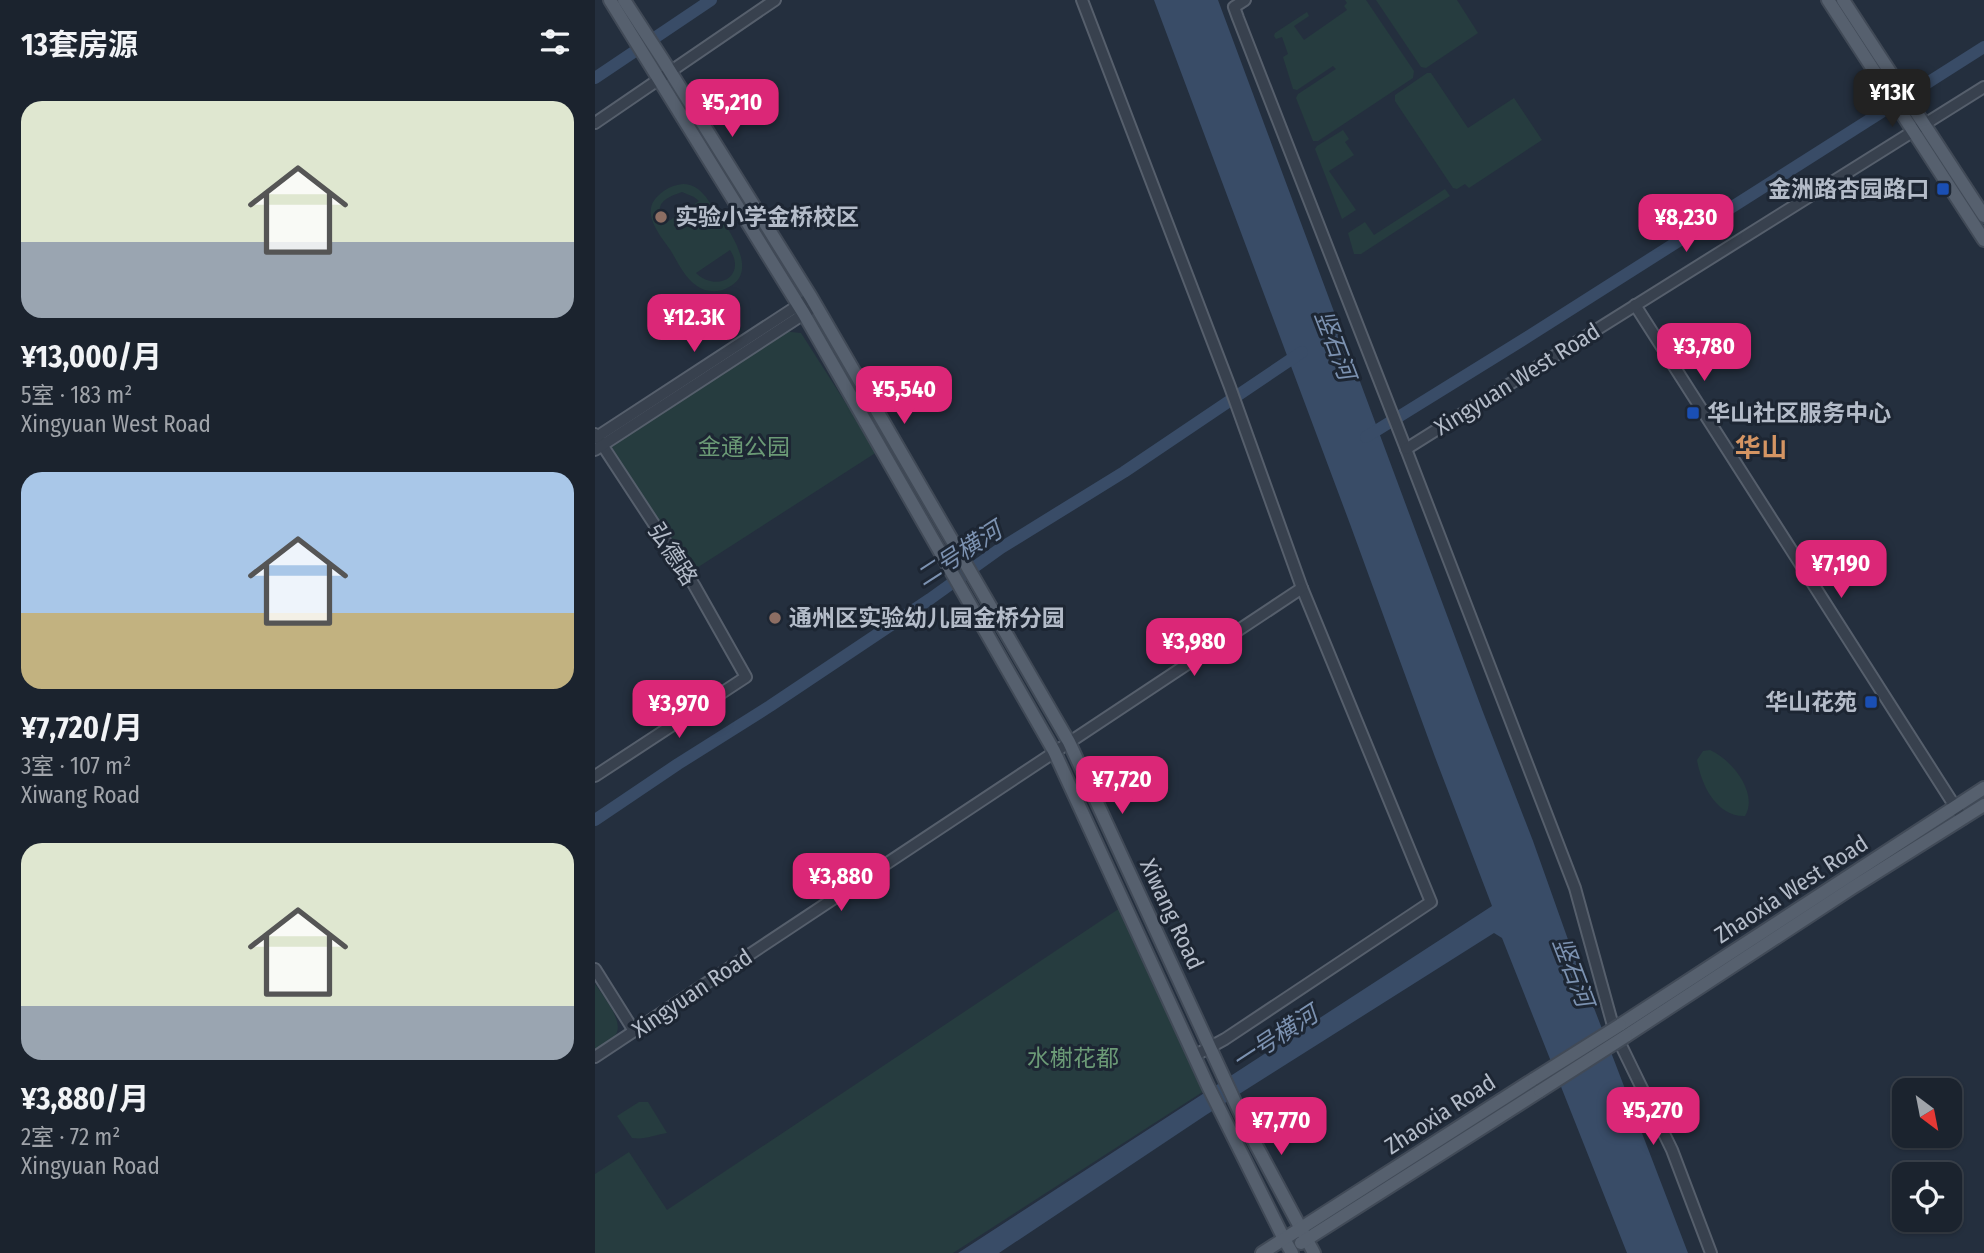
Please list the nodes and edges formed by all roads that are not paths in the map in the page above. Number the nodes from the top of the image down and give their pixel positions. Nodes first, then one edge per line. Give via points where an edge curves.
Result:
1 (610, 0) edge
2 (624, 0) edge
3 (775, 0) edge
4 (1082, 0) edge
5 (1245, 0) edge
6 (1828, 0) edge
7 (1843, 0) edge
8 (671, 71) junction
9 (1984, 87) edge
10 (595, 123) edge
11 (1919, 128) junction
12 (1984, 216) edge
13 (1984, 240) edge
14 (813, 302) junction
15 (1635, 304) junction
16 (800, 310) junction
17 (596, 436) edge
18 (1406, 449) junction
19 (595, 450) edge
20 (1302, 588) junction
21 (1069, 742) junction
22 (1054, 751) junction
23 (595, 776) edge
24 (1984, 788) edge
25 (1984, 805) edge
26 (1955, 807) junction
27 (1963, 819) junction
28 (595, 969) edge
29 (634, 1031) junction
30 (1623, 1031) junction
31 (1211, 1047) junction
32 (1194, 1056) junction
33 (595, 1057) edge
34 (1304, 1234) junction
35 (1288, 1249) edge
36 (1262, 1253) edge
37 (1314, 1253) edge
38 (1711, 1253) edge

1 - 16 main road, Xiwang Road
2 - 8 main road, Xiwang Road
3 - 8 street
4 - 20 street
5 - 18 street via 1234,7
6 - 11 main road
7 - 11 main road
8 - 10 street
8 - 14 main road, Xiwang Road
9 - 11 street, Xingyuan West Road
11 - 12 main road
11 - 13 main road
11 - 15 street, Xingyuan West Road
14 - 16 street
14 - 21 main road, Xiwang Road
15 - 18 street, Xingyuan West Road
15 - 26 street
16 - 17 street
16 - 19 street
16 - 22 main road, Xiwang Road
17 - 23 street, 弘德路 via 747,677
18 - 38 street via 1575,888 1615,1033 1672,1150
20 - 21 street, Xingyuan Road
20 - 31 street via 1431,902
21 - 22 street, Xingyuan Road
21 - 31 main road, Xiwang Road
22 - 29 street, Xingyuan Road
22 - 32 main road, Xiwang Road
24 - 26 main road, Zhaoxia West Road
25 - 27 main road, Zhaoxia West Road
26 - 27 street
26 - 30 main road, Zhaoxia West Road
27 - 30 main road, Zhaoxia West Road
28 - 29 street
29 - 33 street, Xingyuan Road
30 - 34 main road, Zhaoxia Road, bridge
31 - 32 street
31 - 34 main road, Xiwang Road via 1248,1130
32 - 35 main road, Xiwang Road
34 - 35 main road, Zhaoxia Road
34 - 37 main road, Xiwang Road
35 - 36 main road, Zhaoxia Road

